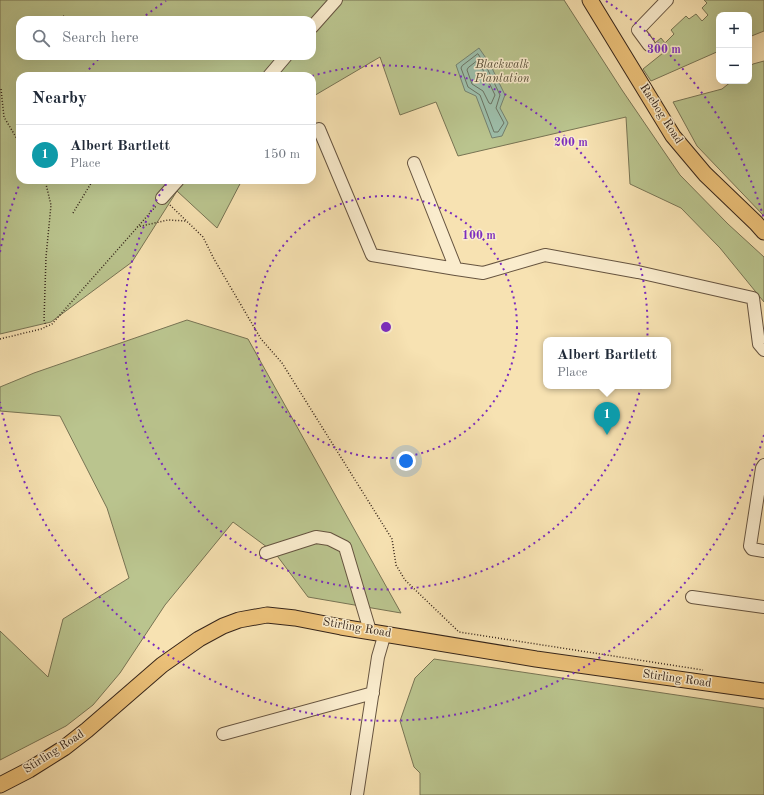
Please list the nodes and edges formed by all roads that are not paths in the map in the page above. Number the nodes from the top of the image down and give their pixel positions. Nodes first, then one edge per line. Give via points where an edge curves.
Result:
1 (336, 0) edge
2 (590, 0) edge
3 (660, 2) edge
4 (316, 22) edge
5 (648, 45) dead end
6 (283, 60) edge
7 (272, 72) edge
8 (319, 129) dead end
9 (414, 163) dead end
10 (174, 184) edge
11 (162, 198) road end
12 (764, 232) edge
13 (456, 269) junction
14 (764, 350) edge
15 (764, 465) edge
16 (764, 551) edge
17 (266, 553) dead end
18 (692, 597) dead end
19 (764, 607) edge
20 (370, 631) junction
21 (385, 633) junction
22 (764, 691) edge
23 (373, 693) junction
24 (223, 734) dead end
25 (0, 785) edge
26 (357, 795) edge

1 - 4 street
2 - 12 main road, Raebog Road via 673,136 705,174
3 - 5 street via 638,30
6 - 7 street
8 - 13 street via 372,255
9 - 13 street
10 - 11 street
13 - 14 street via 483,273 545,255 638,272 753,298 759,344
15 - 16 street via 750,546 752,549
17 - 20 street via 316,537 329,539 345,547
18 - 19 street
20 - 21 main road, Stirling Road
20 - 25 main road, Stirling Road via 267,615 223,626 162,665 64,748
21 - 22 main road, Stirling Road via 536,659
21 - 23 street via 378,657
23 - 24 street
23 - 26 street

